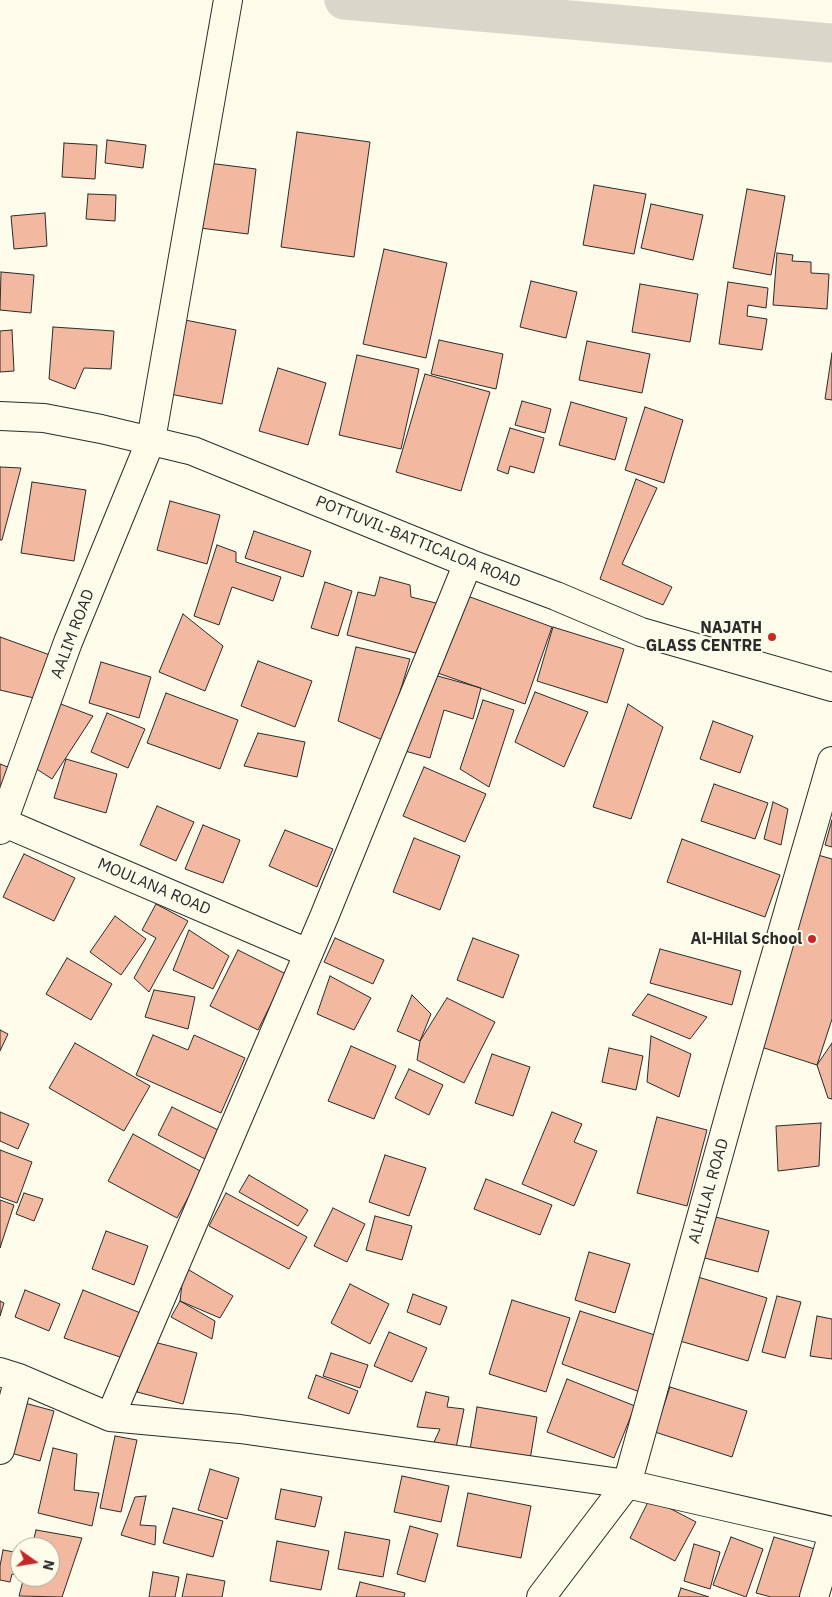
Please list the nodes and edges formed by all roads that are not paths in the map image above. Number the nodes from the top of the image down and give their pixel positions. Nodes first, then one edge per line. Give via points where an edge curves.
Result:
1 (228, 0) edge
2 (0, 416) edge
3 (151, 440) junction
4 (468, 563) junction
5 (832, 687) edge
6 (832, 761) edge
7 (1, 825) edge
8 (308, 952) junction
9 (10, 1375) edge
10 (110, 1417) junction
11 (0, 1450) edge
12 (627, 1484) junction
13 (832, 1531) edge
14 (832, 1537) edge
15 (541, 1597) edge
16 (814, 1597) edge

1 - 3 main road, AALIM ROAD
2 - 3 main road, POTTUVIL-BATTICALOA ROAD via 44,418
3 - 4 main road, POTTUVIL-BATTICALOA ROAD via 193,451
3 - 7 main road, AALIM ROAD via 68,642
4 - 5 main road, POTTUVIL-BATTICALOA ROAD via 641,632
4 - 8 main road
6 - 12 main road, ALHILAL ROAD
7 - 8 main road, MOULANA ROAD
8 - 10 main road
9 - 10 main road
9 - 11 main road
10 - 12 main road via 240,1429
12 - 13 main road
12 - 15 main road, ALHILAL ROAD
14 - 16 main road

